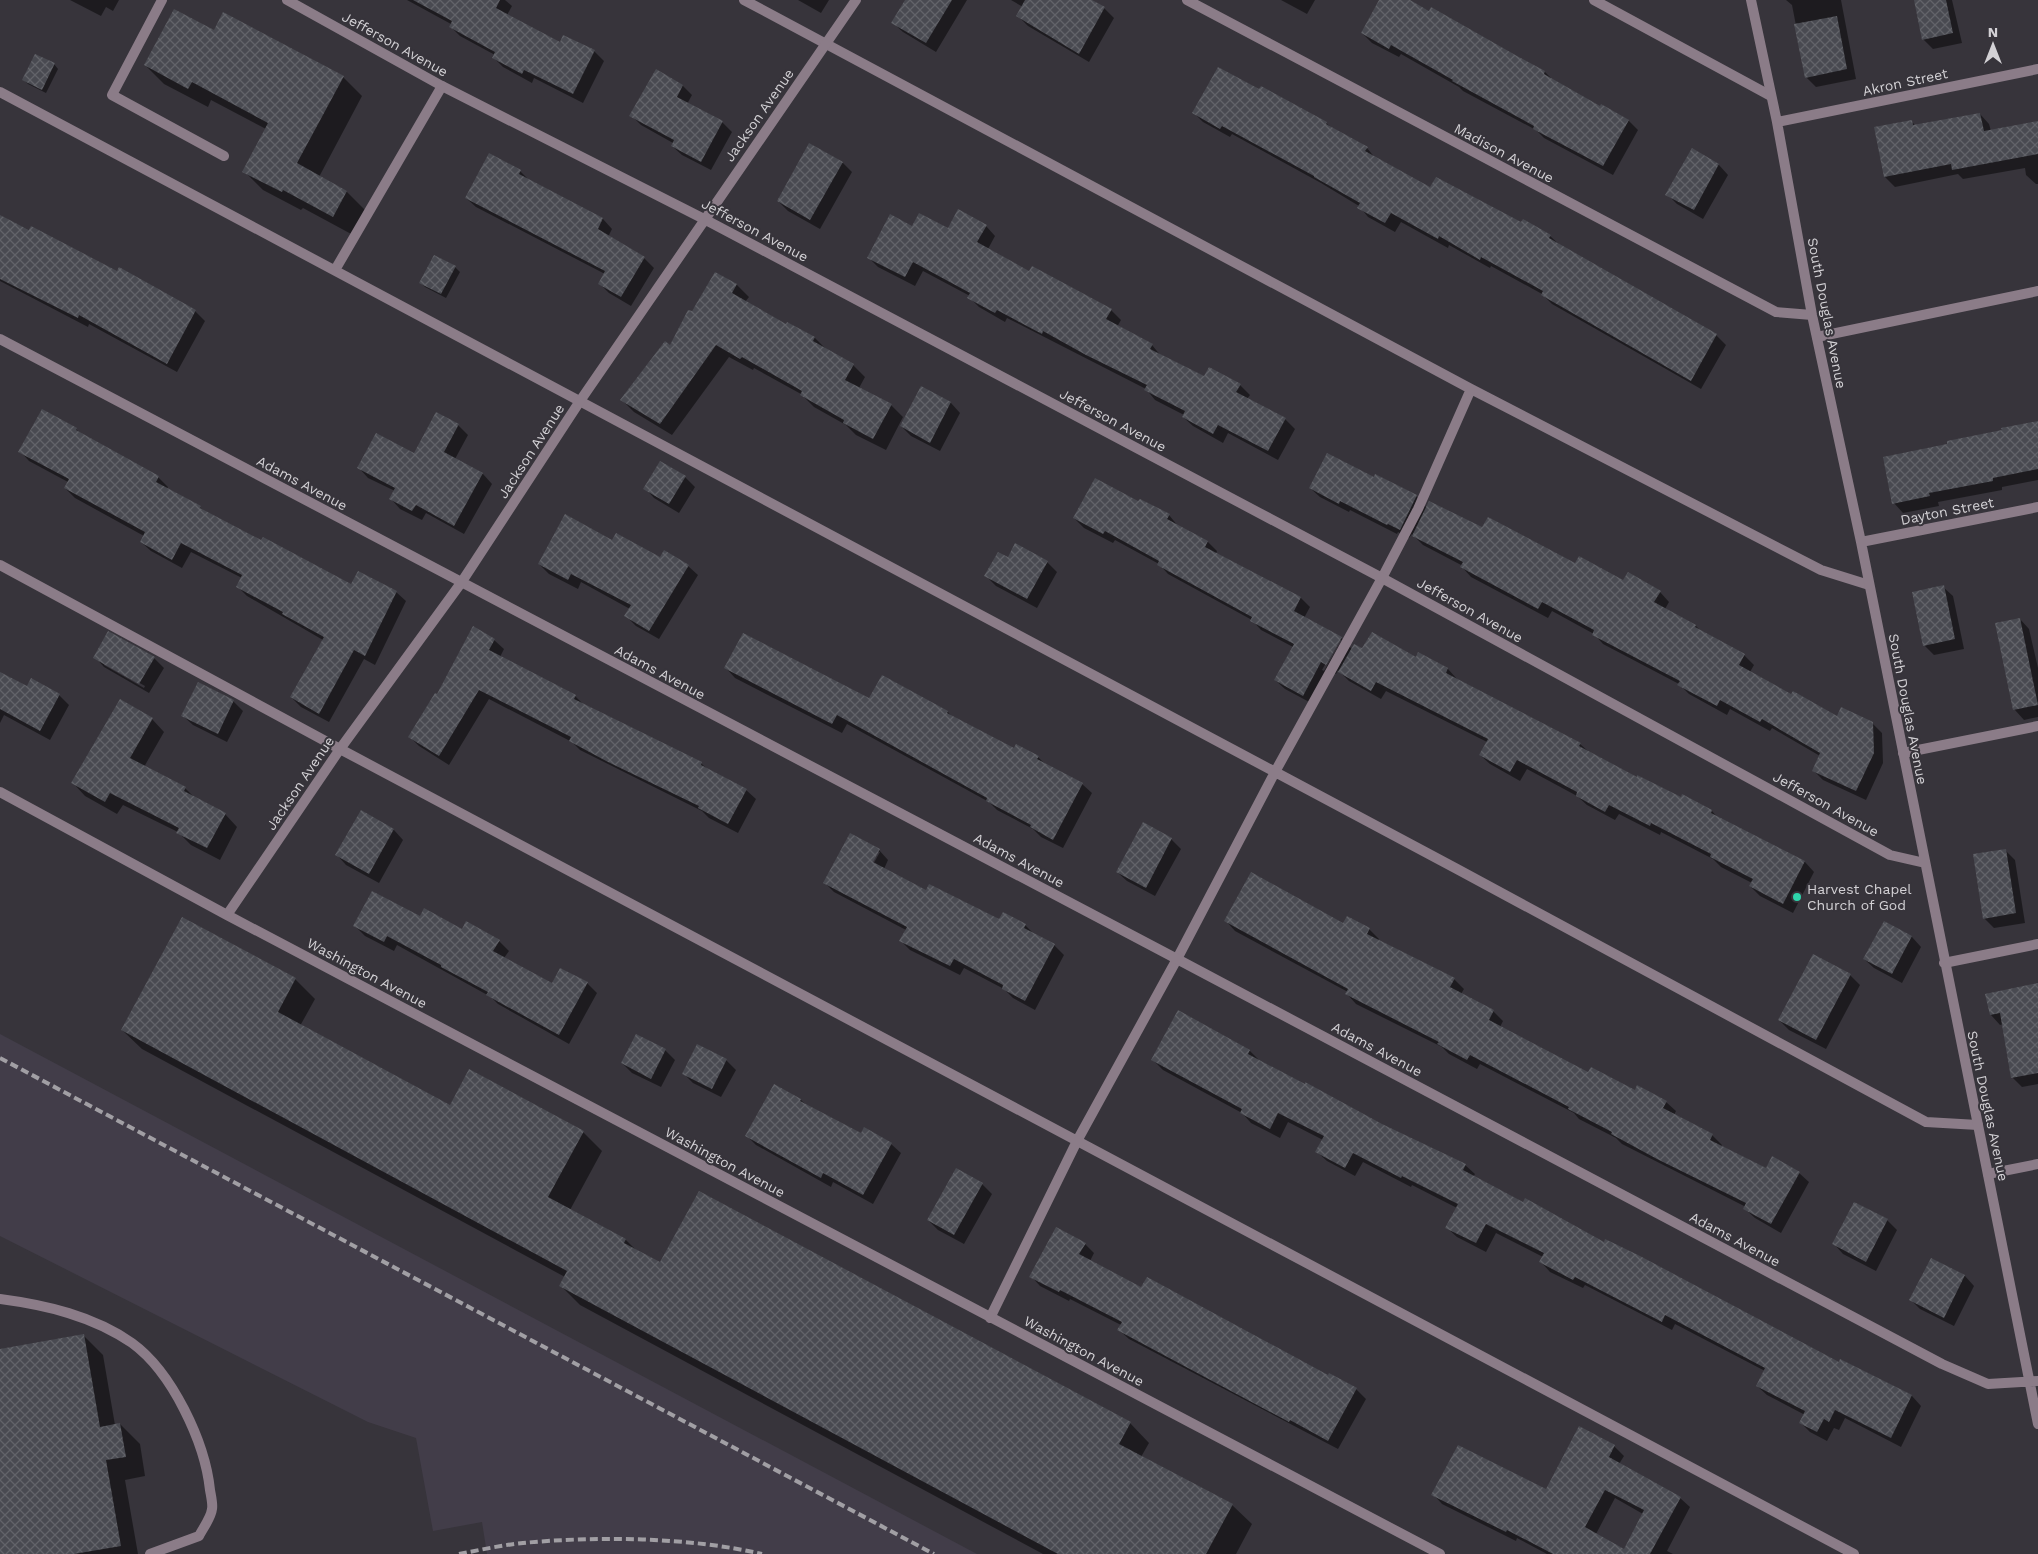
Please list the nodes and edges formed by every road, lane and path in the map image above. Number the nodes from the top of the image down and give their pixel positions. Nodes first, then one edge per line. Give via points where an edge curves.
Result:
1 (162, 0) edge
2 (286, 0) edge
3 (744, 0) edge
4 (856, 0) edge
5 (1187, 0) edge
6 (1594, 0) edge
7 (1751, 0) edge
8 (826, 44) junction
9 (2038, 68) edge
10 (442, 86) junction
11 (0, 92) edge
12 (1771, 96) junction
13 (1777, 122) junction
14 (224, 156) dead end
15 (704, 218) junction
16 (335, 270) junction
17 (2038, 291) edge
18 (1812, 315) junction
19 (1817, 337) junction
20 (0, 339) edge
21 (1471, 389) junction
22 (580, 401) junction
23 (2038, 507) edge
24 (1861, 542) junction
25 (0, 565) edge
26 (1382, 578) junction
27 (461, 583) junction
28 (1869, 585) junction
29 (2038, 726) edge
30 (340, 749) junction
31 (1903, 753) junction
32 (1275, 772) junction
33 (0, 792) edge
34 (1925, 863) junction
35 (227, 915) junction
36 (2038, 944) edge
37 (1177, 959) junction
38 (1944, 964) junction
39 (1978, 1125) junction
40 (1077, 1140) junction
41 (2038, 1164) edge
42 (1988, 1174) junction
43 (0, 1299) edge
44 (990, 1318) junction
45 (2034, 1382) edge
46 (2038, 1424) edge
47 (150, 1554) edge
48 (1440, 1554) edge
49 (1854, 1554) edge

1 - 14 street via 112,95
2 - 10 street, Jefferson Avenue
3 - 8 street
4 - 8 street, Jackson Avenue
5 - 18 street, Madison Avenue via 1776,312
6 - 12 street
7 - 12 street, South Douglas Avenue
8 - 15 street, Jackson Avenue
8 - 21 street
9 - 13 street, Akron Street
10 - 15 street, Jefferson Avenue
10 - 16 street
11 - 16 street
12 - 13 street, South Douglas Avenue
13 - 18 street, South Douglas Avenue
15 - 22 street, Jackson Avenue
15 - 26 street, Jefferson Avenue
16 - 22 street
17 - 19 street
18 - 19 street, South Douglas Avenue
19 - 24 street, South Douglas Avenue
20 - 27 street, Adams Avenue
21 - 26 street via 1418,509
21 - 28 street via 1820,570
22 - 27 street, Jackson Avenue
22 - 32 street
23 - 24 street, Dayton Street
24 - 28 street, South Douglas Avenue
25 - 30 street
26 - 32 street
26 - 34 street, Jefferson Avenue via 1890,855
27 - 30 street, Jackson Avenue
27 - 37 street, Adams Avenue
28 - 31 street, South Douglas Avenue
29 - 31 street
30 - 35 street, Jackson Avenue
30 - 40 street
31 - 34 street, South Douglas Avenue
32 - 37 street
32 - 39 street via 1926,1122
33 - 35 street, Washington Avenue
34 - 38 street, South Douglas Avenue
35 - 44 street, Washington Avenue
36 - 38 street
37 - 40 street
37 - 45 street, Adams Avenue via 1942,1364 1988,1384
38 - 39 street, South Douglas Avenue
39 - 42 street, South Douglas Avenue
40 - 44 street
40 - 49 street
41 - 42 street
42 - 45 street, South Douglas Avenue
43 - 47 street via 67,1313 97,1324 132,1344 161,1372 185,1412 194,1428 208,1471 212,1509 199,1536
44 - 48 street, Washington Avenue
45 - 46 street, South Douglas Avenue

